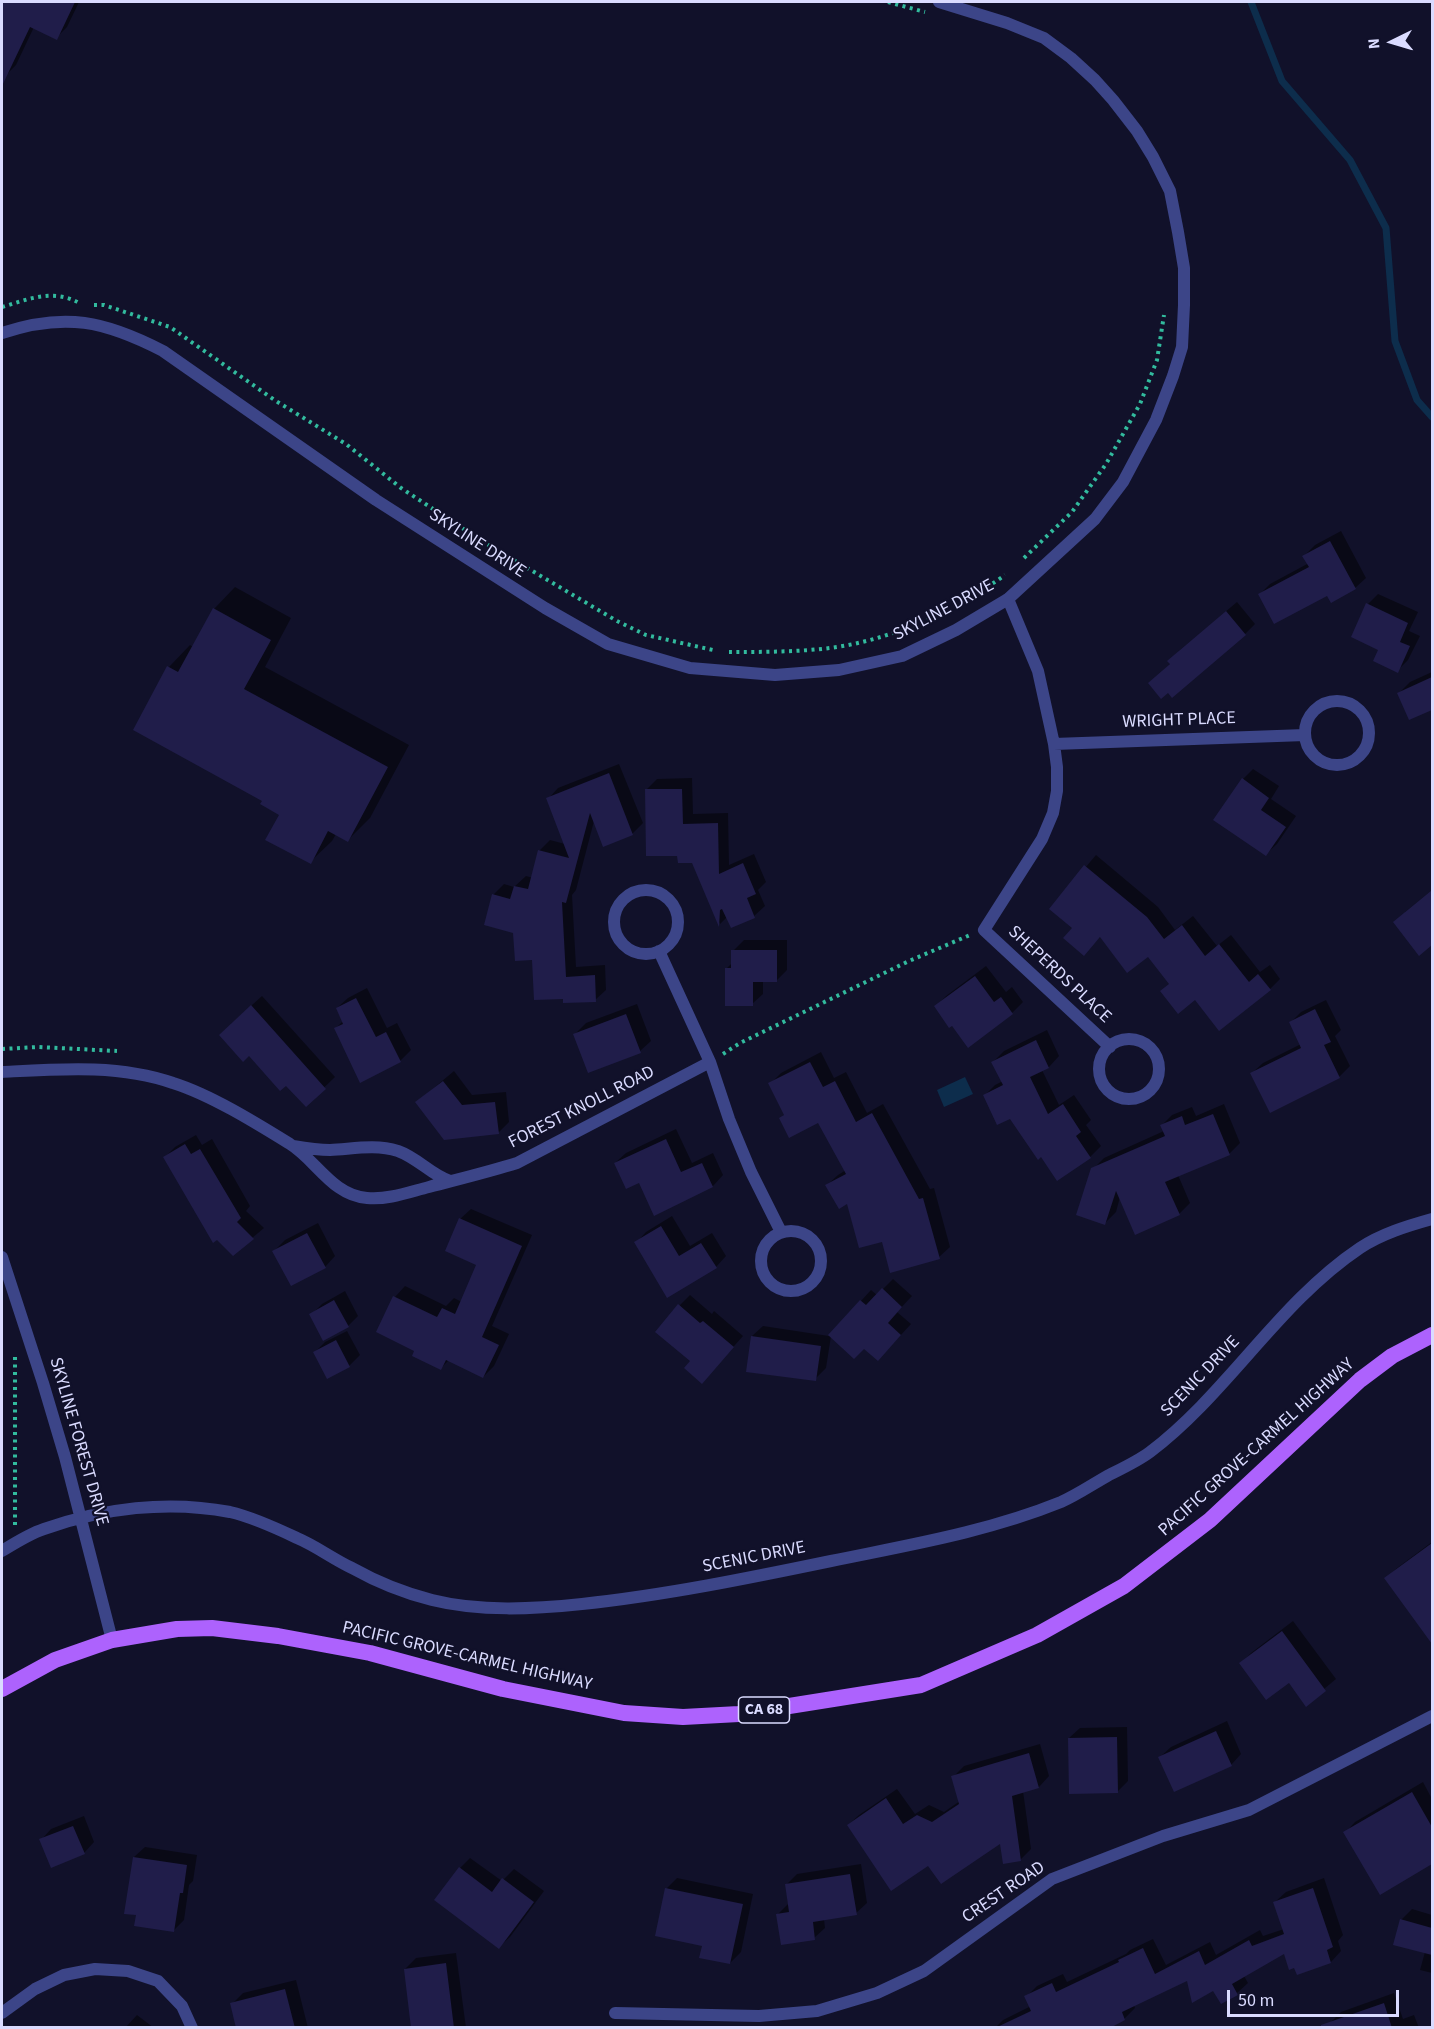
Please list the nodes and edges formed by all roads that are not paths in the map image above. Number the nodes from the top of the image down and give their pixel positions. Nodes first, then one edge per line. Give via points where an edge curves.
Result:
1 (939, 2) edge
2 (2, 333) edge
3 (1008, 598) junction
4 (1305, 735) junction
5 (1054, 744) junction
6 (659, 951) junction
7 (1110, 1047) junction
8 (710, 1062) junction
9 (2, 1072) edge
10 (293, 1146) junction
11 (451, 1181) junction
12 (1432, 1219) edge
13 (781, 1232) junction
14 (2, 1257) edge
15 (1432, 1335) edge
16 (2, 1551) edge
17 (112, 1640) junction
18 (2, 1689) edge
19 (1432, 1716) edge
20 (2, 2013) edge
21 (615, 2013) dead end
22 (192, 2028) edge

1 - 3 street, SKYLINE DRIVE via 1044,38 1095,80 1137,131 1170,191 1184,268 1182,346 1150,430 1123,482 1095,519
2 - 3 street, SKYLINE DRIVE via 26,325 78,321 132,334 163,351 376,500 545,608 608,644 690,668 775,675 838,670 902,656 956,630
3 - 5 street via 1038,671
4 - 4 street via 1314,755 1333,765 1355,760 1368,742 1369,731 1362,712 1354,705 1335,700 1316,708 1305,725
4 - 5 street, WRIGHT PLACE
5 - 7 street, SHEPERDS PLACE via 1057,791 1053,813 1042,838 984,930
6 - 6 street via 674,937 678,916 674,906 658,892 637,891 620,904 616,933 629,949 649,954
6 - 8 street
7 - 7 street via 1101,1059 1105,1087 1130,1100 1148,1093 1159,1077 1151,1048 1133,1040
8 - 11 street, FOREST KNOLL ROAD via 517,1163
8 - 13 street via 751,1172
9 - 10 street, FOREST KNOLL ROAD via 114,1071 147,1076 204,1096
10 - 11 street via 329,1150 366,1146 400,1152 436,1176
10 - 11 street, FOREST KNOLL ROAD via 352,1195 391,1196
12 - 16 street, SCENIC DRIVE via 1386,1234 1339,1264 1302,1296 1191,1416 1149,1453 1065,1500 962,1533 691,1588 582,1604 520,1608 435,1601 392,1588 299,1539 235,1513 198,1508 158,1506 92,1515 40,1530
13 - 13 street via 766,1243 760,1262 768,1281 776,1288 797,1291 814,1281 820,1271 820,1252 809,1236 791,1230
14 - 17 street, SKYLINE FOREST DRIVE via 65,1457
15 - 17 main road, PACIFIC GROVE-CARMEL HIGHWAY / CA 68 via 1392,1356 1360,1380 1210,1520 1124,1586 1037,1635 921,1685 739,1714 683,1717 624,1713 503,1689 370,1653 278,1636 212,1628 177,1629
17 - 18 main road, PACIFIC GROVE-CARMEL HIGHWAY / CA 68 via 55,1660
19 - 21 street, CREST ROAD via 1249,1810 1163,1836 1052,1879 924,1971 877,1993 817,2010 759,2016
20 - 22 street via 35,1989 64,1975 95,1969 128,1971 158,1981 182,2006

